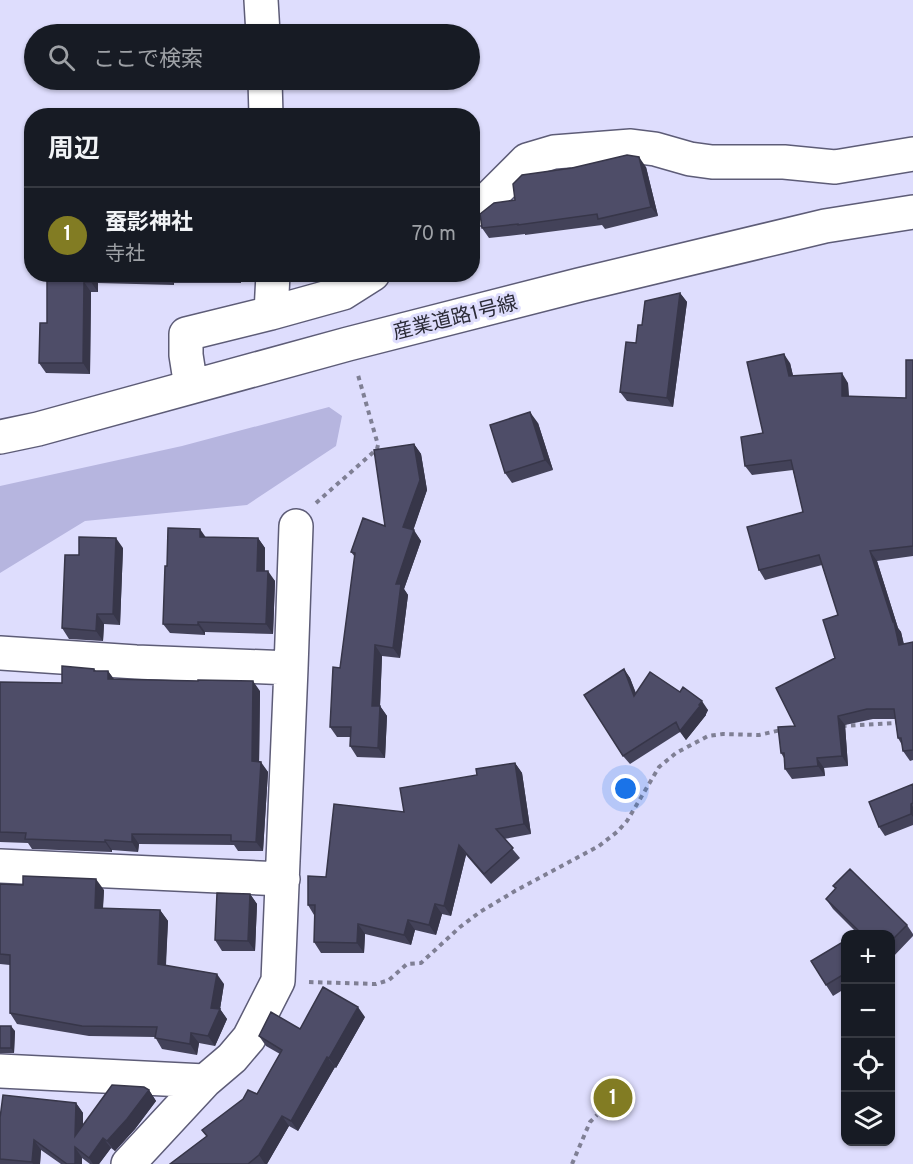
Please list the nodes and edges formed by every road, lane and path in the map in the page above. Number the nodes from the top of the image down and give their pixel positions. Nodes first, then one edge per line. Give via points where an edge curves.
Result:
1 (261, 0) edge
2 (262, 24) edge
3 (265, 90) edge
4 (266, 108) edge
5 (913, 154) edge
6 (480, 206) edge
7 (913, 212) edge
8 (273, 282) edge
9 (360, 282) edge
10 (271, 313) junction
11 (358, 375) dead end
12 (192, 387) junction
13 (0, 437) edge
14 (296, 526) joint
15 (0, 653) edge
16 (291, 668) junction
17 (903, 723) edge
18 (838, 726) edge
19 (785, 730) edge
20 (0, 866) edge
21 (283, 879) junction
22 (278, 981) junction
23 (0, 1071) edge
24 (205, 1081) junction
25 (597, 1115) dead end
26 (128, 1164) edge
27 (572, 1164) edge

1 - 2 street
3 - 4 street
5 - 6 street via 835,167 712,162 631,146 554,152 527,160
7 - 12 street, 産業道路1号線 via 825,226 590,283
8 - 10 street
9 - 10 street via 343,293
10 - 12 street via 186,334
11 - 14 path via 377,449 308,510
12 - 13 street, 産業道路1号線
14 - 16 street
15 - 16 street
16 - 21 street
17 - 18 path
19 - 22 path via 708,736 676,753 659,767 617,832 599,846 480,912 421,963 407,964 389,980 376,984
20 - 21 street
21 - 22 street
22 - 24 street via 249,1038
23 - 24 street
24 - 26 street
25 - 27 path via 590,1122

